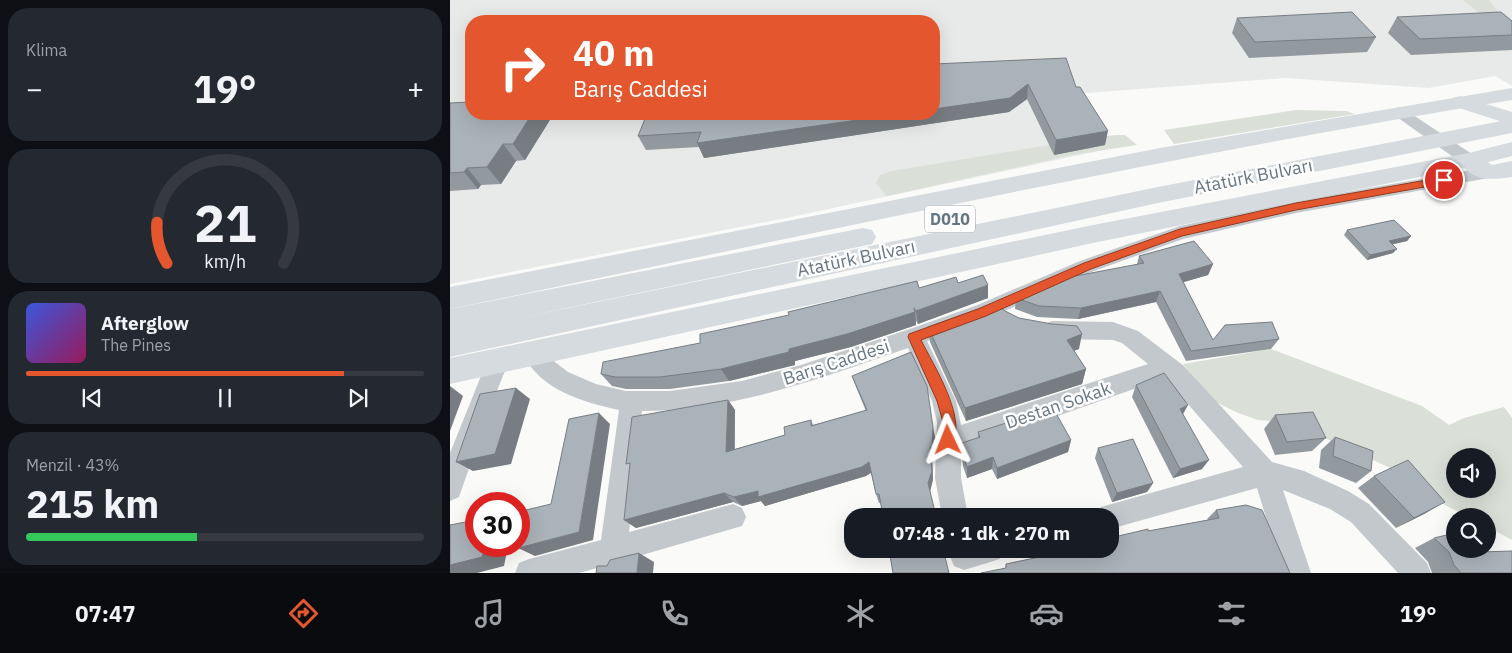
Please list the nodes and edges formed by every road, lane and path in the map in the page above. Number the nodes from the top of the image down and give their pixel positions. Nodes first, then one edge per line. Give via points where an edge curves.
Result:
1 (1512, 94) edge
2 (1512, 111) edge
3 (1399, 112) junction
4 (1512, 119) edge
5 (1512, 126) edge
6 (1465, 141) junction
7 (1512, 149) edge
8 (1512, 169) edge
9 (450, 298) edge
10 (998, 305) junction
11 (450, 321) edge
12 (914, 337) junction
13 (450, 344) edge
14 (534, 354) junction
15 (498, 361) junction
16 (1168, 367) junction
17 (450, 371) edge
18 (632, 401) junction
19 (948, 440) junction
20 (456, 458) edge
21 (1265, 473) junction
22 (450, 488) edge
23 (954, 508) edge
24 (1119, 514) edge
25 (733, 517) dead end
26 (612, 562) edge
27 (528, 573) edge
28 (1297, 573) edge
29 (1417, 573) edge

1 - 6 main road
2 - 6 main road, D010
3 - 6 main road
3 - 6 street
3 - 9 main road via 881,210
4 - 6 main road
5 - 6 main road, D010
6 - 7 main road
6 - 8 main road
6 - 10 street, Barış Caddesi via 1296,207 1180,233 1061,276
6 - 11 main road, Atatürk Bulvarı / D010 via 1186,172
6 - 13 main road, Atatürk Bulvarı / D010 via 978,232
6 - 14 main road via 1102,232
10 - 12 street, Barış Caddesi
10 - 16 street via 1009,318 1022,324 1051,330 1113,331 1130,338
12 - 18 street, Barış Caddesi via 801,375 742,390 670,401
12 - 19 street via 944,401 949,422
14 - 15 main road
14 - 18 street, Barış Caddesi via 560,379 592,394
15 - 17 main road
15 - 20 street
16 - 19 street, Destan Sokak
16 - 21 street via 1199,397
18 - 26 street
19 - 23 street via 948,478
20 - 22 street
21 - 24 street
21 - 28 street
21 - 29 street via 1295,480 1360,513
25 - 26 street
26 - 27 street

